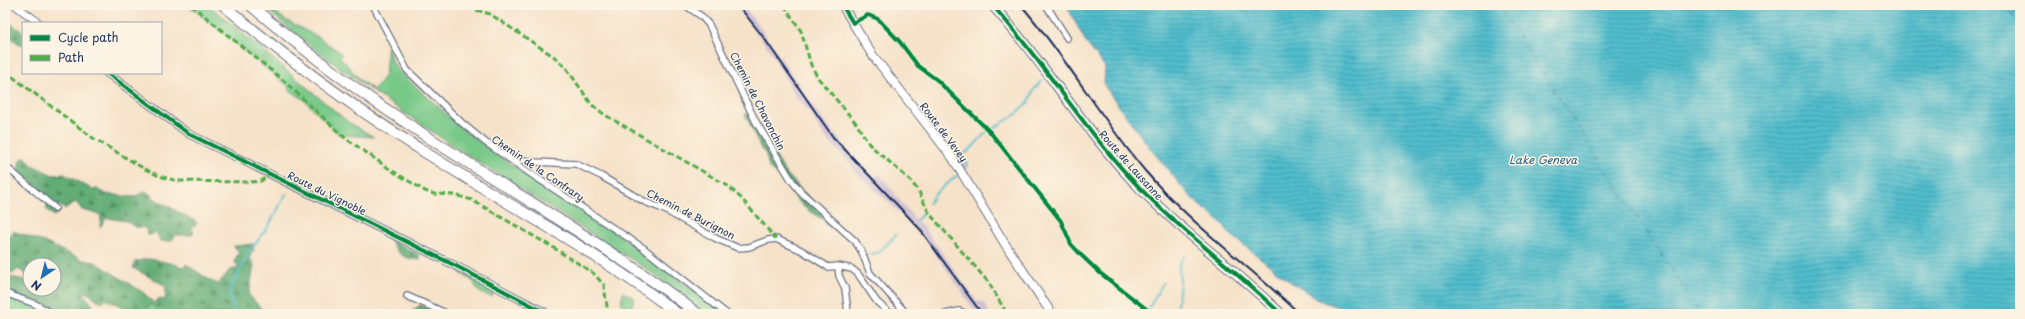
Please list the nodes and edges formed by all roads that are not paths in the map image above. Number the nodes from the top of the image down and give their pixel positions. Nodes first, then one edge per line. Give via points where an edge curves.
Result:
1 (15, 5) edge
2 (223, 5) edge
3 (250, 5) edge
4 (373, 5) edge
5 (685, 5) edge
6 (842, 5) edge
7 (992, 5) edge
8 (1046, 5) edge
9 (38, 22) edge
10 (1067, 38) dead end
11 (107, 74) edge
12 (509, 158) junction
13 (5, 166) edge
14 (55, 208) dead end
15 (838, 266) junction
16 (7, 293) edge
17 (406, 296) dead end
18 (53, 314) edge
19 (448, 314) edge
20 (548, 314) edge
21 (678, 314) edge
22 (698, 314) edge
23 (727, 314) edge
24 (848, 314) edge
25 (891, 314) edge
26 (907, 314) edge
27 (946, 314) edge
28 (967, 314) edge
29 (1052, 314) edge
30 (1281, 314) edge

1 - 9 street
2 - 21 highway via 287,56 374,119 597,258
3 - 22 highway via 377,103 601,246
4 - 12 street, Chemin de la Confrary via 396,52 415,80 462,123
5 - 26 street, Chemin de Chavonchin via 709,25 756,122 792,181 855,240 870,274
6 - 29 main road, Route de Vevey via 871,53 952,156 1005,244
7 - 30 main road, Route de Lausanne via 1124,172 1178,224
8 - 10 street
11 - 20 street, Route du Vignoble via 189,134
12 - 15 street, Chemin de Burignon via 576,164 738,248 776,239 801,250 828,267
12 - 23 street, Chemin de la Confrary via 642,247
13 - 14 street
15 - 24 street via 845,288
15 - 25 street, Chemin de Burignon via 852,269 858,274 877,302
16 - 18 street
17 - 19 street
27 - 28 street via 959,311

